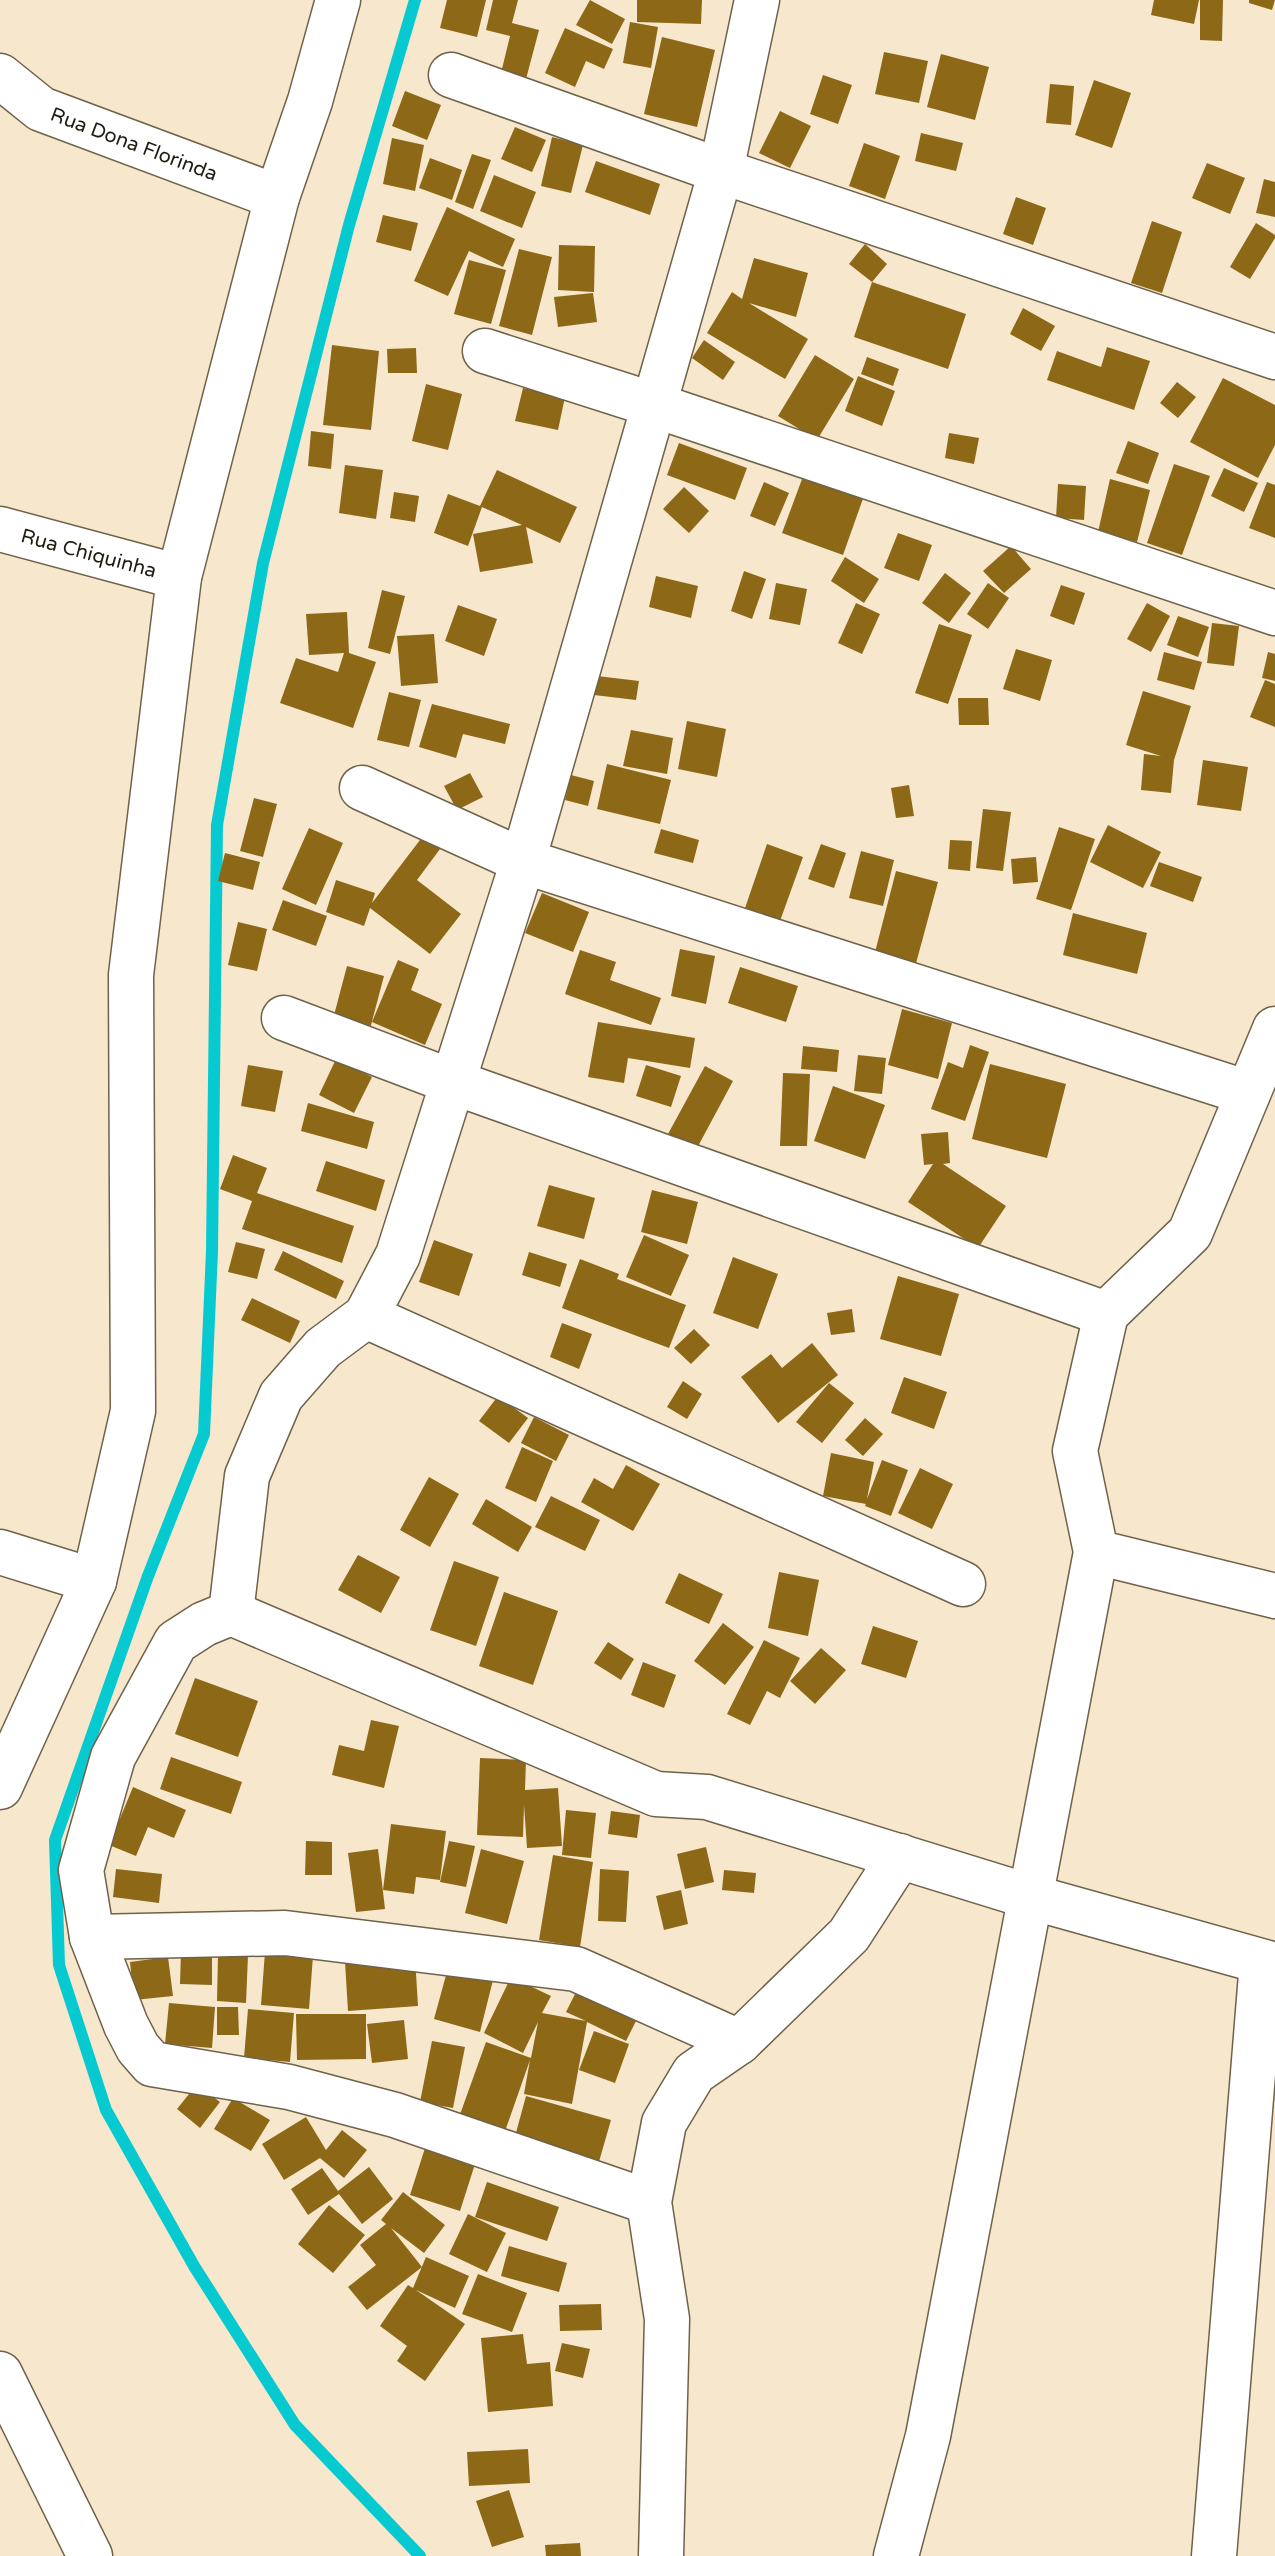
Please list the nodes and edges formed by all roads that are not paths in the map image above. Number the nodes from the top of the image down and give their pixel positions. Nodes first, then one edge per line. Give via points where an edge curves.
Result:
1 (338, 0) edge
2 (757, 0) edge
3 (451, 75) dead end
4 (0, 76) edge
5 (721, 171) junction
6 (277, 197) junction
7 (485, 351) dead end
8 (1275, 357) edge
9 (654, 405) junction
10 (0, 529) edge
11 (179, 577) junction
12 (1275, 613) edge
13 (362, 788) dead end
14 (523, 861) junction
15 (284, 1018) dead end
16 (1275, 1029) edge
17 (453, 1082) junction
18 (1248, 1093) junction
19 (1106, 1314) junction
20 (366, 1316) junction
21 (0, 1552) edge
22 (1096, 1552) junction
23 (94, 1581) junction
24 (963, 1584) dead end
25 (1275, 1596) edge
26 (231, 1613) junction
27 (0, 1787) edge
28 (900, 1856) junction
29 (1031, 1897) junction
30 (92, 1937) junction
31 (1268, 1964) edge
32 (739, 2042) junction
33 (649, 2202) junction
34 (0, 2374) edge
35 (90, 2556) edge
36 (661, 2556) edge
37 (896, 2556) edge
38 (1214, 2556) edge

1 - 6 street
2 - 5 street
3 - 5 street
4 - 6 street, Rua Dona Florinda via 41,109
5 - 8 street
5 - 9 street
6 - 11 street
7 - 9 street
9 - 12 street
9 - 14 street
10 - 11 street, Rua Chiquinha
11 - 23 street via 131,975 133,1411
13 - 14 street
14 - 17 street
14 - 18 street
15 - 17 street
16 - 18 street
17 - 19 street
17 - 20 street via 398,1255
18 - 19 street via 1190,1233
19 - 22 street via 1075,1451
20 - 24 street
20 - 26 street via 323,1348 281,1396 247,1476
21 - 23 street
22 - 25 street
22 - 29 street
23 - 27 street
26 - 28 street via 656,1794 707,1797
26 - 30 street via 176,1642 113,1757 81,1870
28 - 29 street
28 - 32 street via 849,1935
29 - 31 street
29 - 37 street via 928,2436
30 - 32 street via 285,1933 576,1969
30 - 33 street via 126,2025 152,2064 289,2087 395,2115
31 - 38 street
32 - 33 street via 694,2073 664,2123
33 - 36 street via 667,2319
34 - 35 street

